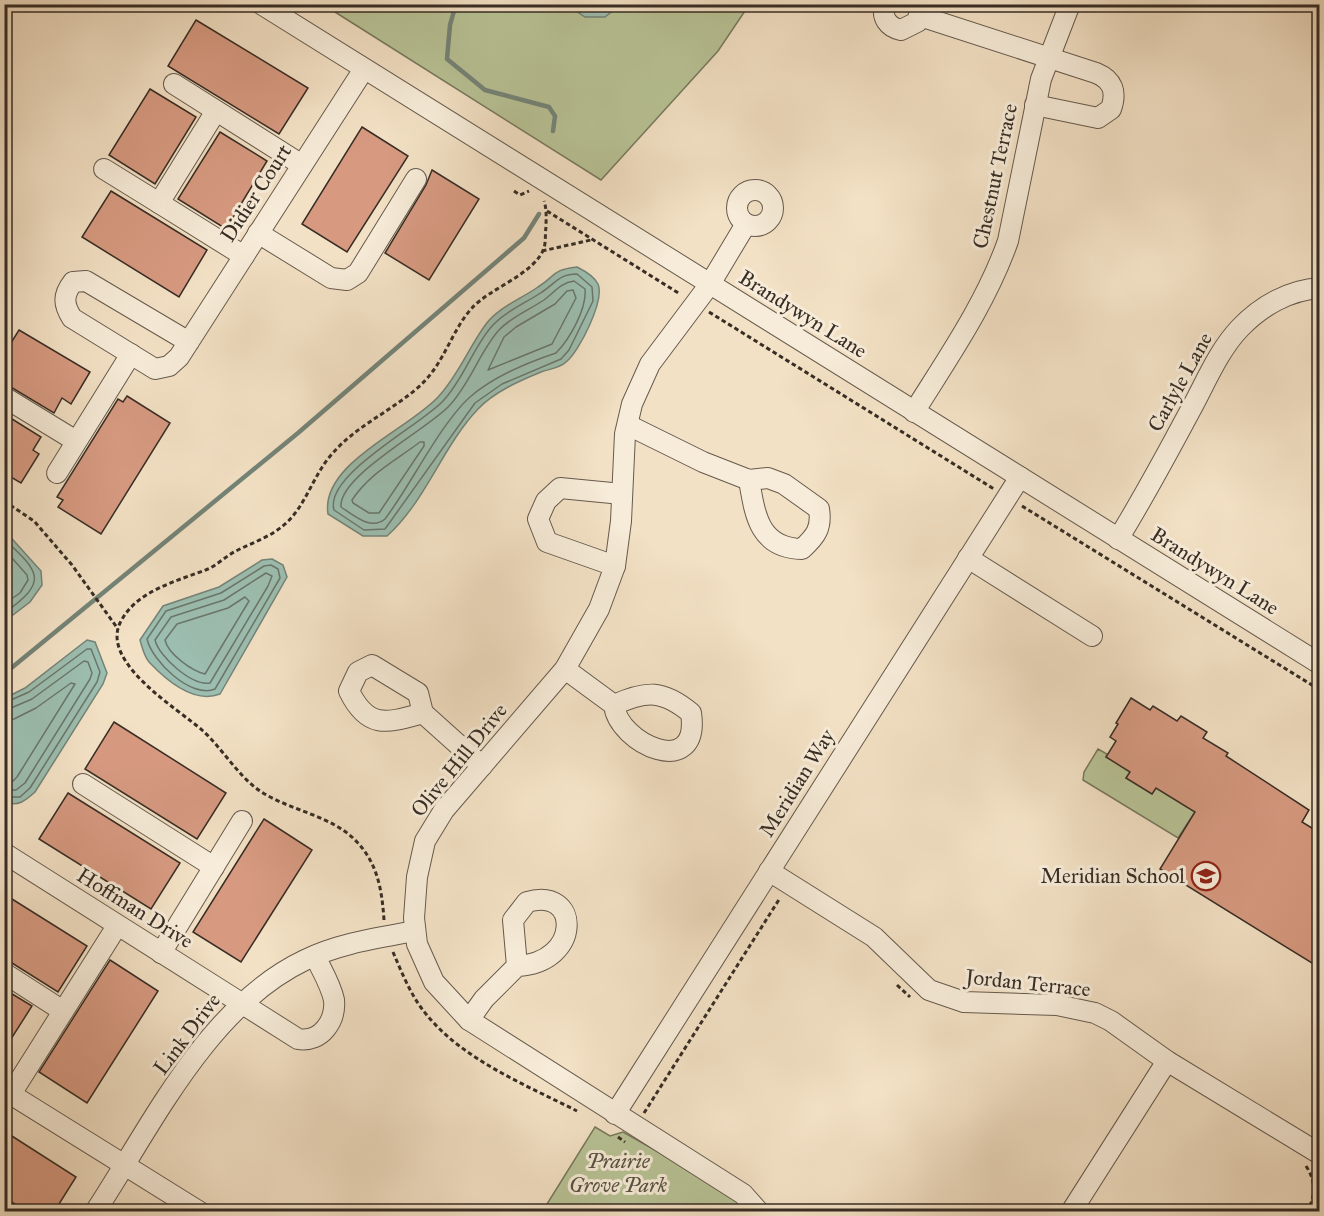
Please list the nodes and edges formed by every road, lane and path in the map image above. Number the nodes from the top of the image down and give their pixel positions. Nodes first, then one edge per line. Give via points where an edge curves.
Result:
1 (261, 4) edge
2 (885, 4) edge
3 (1070, 4) edge
4 (919, 10) edge
5 (1048, 58) junction
6 (363, 69) junction
7 (174, 84) dead end
8 (1035, 105) junction
9 (216, 111) junction
10 (302, 165) junction
11 (104, 169) dead end
12 (416, 179) dead end
13 (159, 203) junction
14 (547, 211) dead end
15 (746, 224) dead end
16 (258, 233) junction
17 (593, 240) junction
18 (542, 251) dead end
19 (244, 256) junction
20 (710, 284) junction
21 (1320, 288) edge
22 (695, 304) junction
23 (189, 342) junction
24 (131, 354) junction
25 (4, 397) edge
26 (914, 412) junction
27 (628, 424) junction
28 (76, 441) junction
29 (57, 472) dead end
30 (1020, 477) junction
31 (749, 480) dead end
32 (622, 494) junction
33 (1007, 497) junction
34 (4, 501) edge
35 (1118, 539) junction
36 (968, 558) junction
37 (615, 566) junction
38 (118, 629) dead end
39 (1092, 636) dead end
40 (1320, 664) edge
41 (565, 669) junction
42 (1320, 690) edge
43 (614, 705) dead end
44 (423, 712) dead end
45 (482, 766) junction
46 (83, 784) dead end
47 (242, 821) dead end
48 (4, 852) edge
49 (214, 867) junction
50 (769, 871) junction
51 (790, 904) dead end
52 (117, 926) junction
53 (415, 931) junction
54 (161, 953) junction
55 (315, 956) junction
56 (517, 966) dead end
57 (4, 973) edge
58 (892, 980) dead end
59 (916, 1000) dead end
60 (241, 1003) junction
61 (63, 1011) junction
62 (470, 1020) junction
63 (1167, 1061) junction
64 (8, 1092) edge
65 (615, 1114) junction
66 (635, 1127) junction
67 (635, 1148) dead end
68 (1320, 1154) edge
69 (1301, 1161) dead end
70 (126, 1166) junction
71 (95, 1212) edge
72 (200, 1212) edge
73 (759, 1212) edge
74 (1071, 1212) edge
75 (1307, 1212) edge

1 - 6 street, Brandywyn Lane
2 - 4 street via 886,20 895,29 907,29
3 - 5 street, Chestnut Terrace
4 - 5 street
5 - 8 street, Chestnut Terrace
5 - 8 street via 1106,78 1112,85 1114,99 1105,115 1093,118
6 - 10 street, Didier Court
6 - 20 street, Brandywyn Lane
7 - 9 street
8 - 26 street, Chestnut Terrace via 1000,265 985,298
9 - 10 street
9 - 13 street
10 - 16 street, Didier Court
11 - 13 street
12 - 16 street via 358,273 347,280 331,278
13 - 19 street
14 - 17 path
15 - 20 street, Olive Hill Drive
16 - 19 street, Didier Court
17 - 18 path
17 - 22 path
19 - 23 street, Didier Court
20 - 22 street, Olive Hill Drive
20 - 26 street, Brandywyn Lane
21 - 35 street, Carlyle Lane via 1284,295 1239,328 1221,353
22 - 27 street, Olive Hill Drive via 650,364
22 - 33 path
23 - 24 street, Didier Court via 169,366 155,369
23 - 24 street, Didier Court via 86,281 73,282 65,292 65,307 72,318
24 - 28 street
25 - 28 street
26 - 30 street, Brandywyn Lane
27 - 31 street
27 - 32 street, Olive Hill Drive
28 - 29 street
30 - 33 street, Meridian Way
30 - 35 street, Brandywyn Lane
32 - 37 street, Olive Hill Drive
32 - 37 street via 560,488 546,501 538,519 547,542
33 - 36 street, Meridian Way
33 - 42 path
34 - 38 path via 34,521
35 - 40 street, Brandywyn Lane
36 - 39 street
36 - 50 street, Meridian Way
37 - 41 street, Olive Hill Drive via 599,609
41 - 43 street
41 - 45 street, Olive Hill Drive
44 - 45 street
45 - 53 street, Olive Hill Drive via 444,810 425,841 417,877
46 - 49 street
47 - 49 street
48 - 52 street, Hoffman Drive
49 - 54 street
50 - 63 street, Jordan Terrace via 874,937 929,990 964,1002 1058,1005 1095,1012
50 - 65 street, Meridian Way
51 - 66 path via 780,897
52 - 54 street, Hoffman Drive
52 - 61 street
53 - 55 street, Link Drive
53 - 62 street, Olive Hill Drive via 434,982
54 - 60 street, Hoffman Drive
55 - 60 street, Link Drive
55 - 60 street, Hoffman Drive via 334,1002 328,1025 316,1038 291,1037
56 - 62 street via 484,999
57 - 61 street
58 - 59 path
60 - 70 street, Link Drive via 187,1070
61 - 64 street
62 - 65 street, Olive Hill Drive
63 - 68 street, Jordan Terrace
63 - 74 street
64 - 70 street
65 - 66 street, Olive Hill Drive
66 - 67 path via 626,1142
66 - 73 street, Olive Hill Drive via 743,1194
69 - 75 path via 1312,1175 1314,1185
70 - 71 street, Link Drive
70 - 72 street

